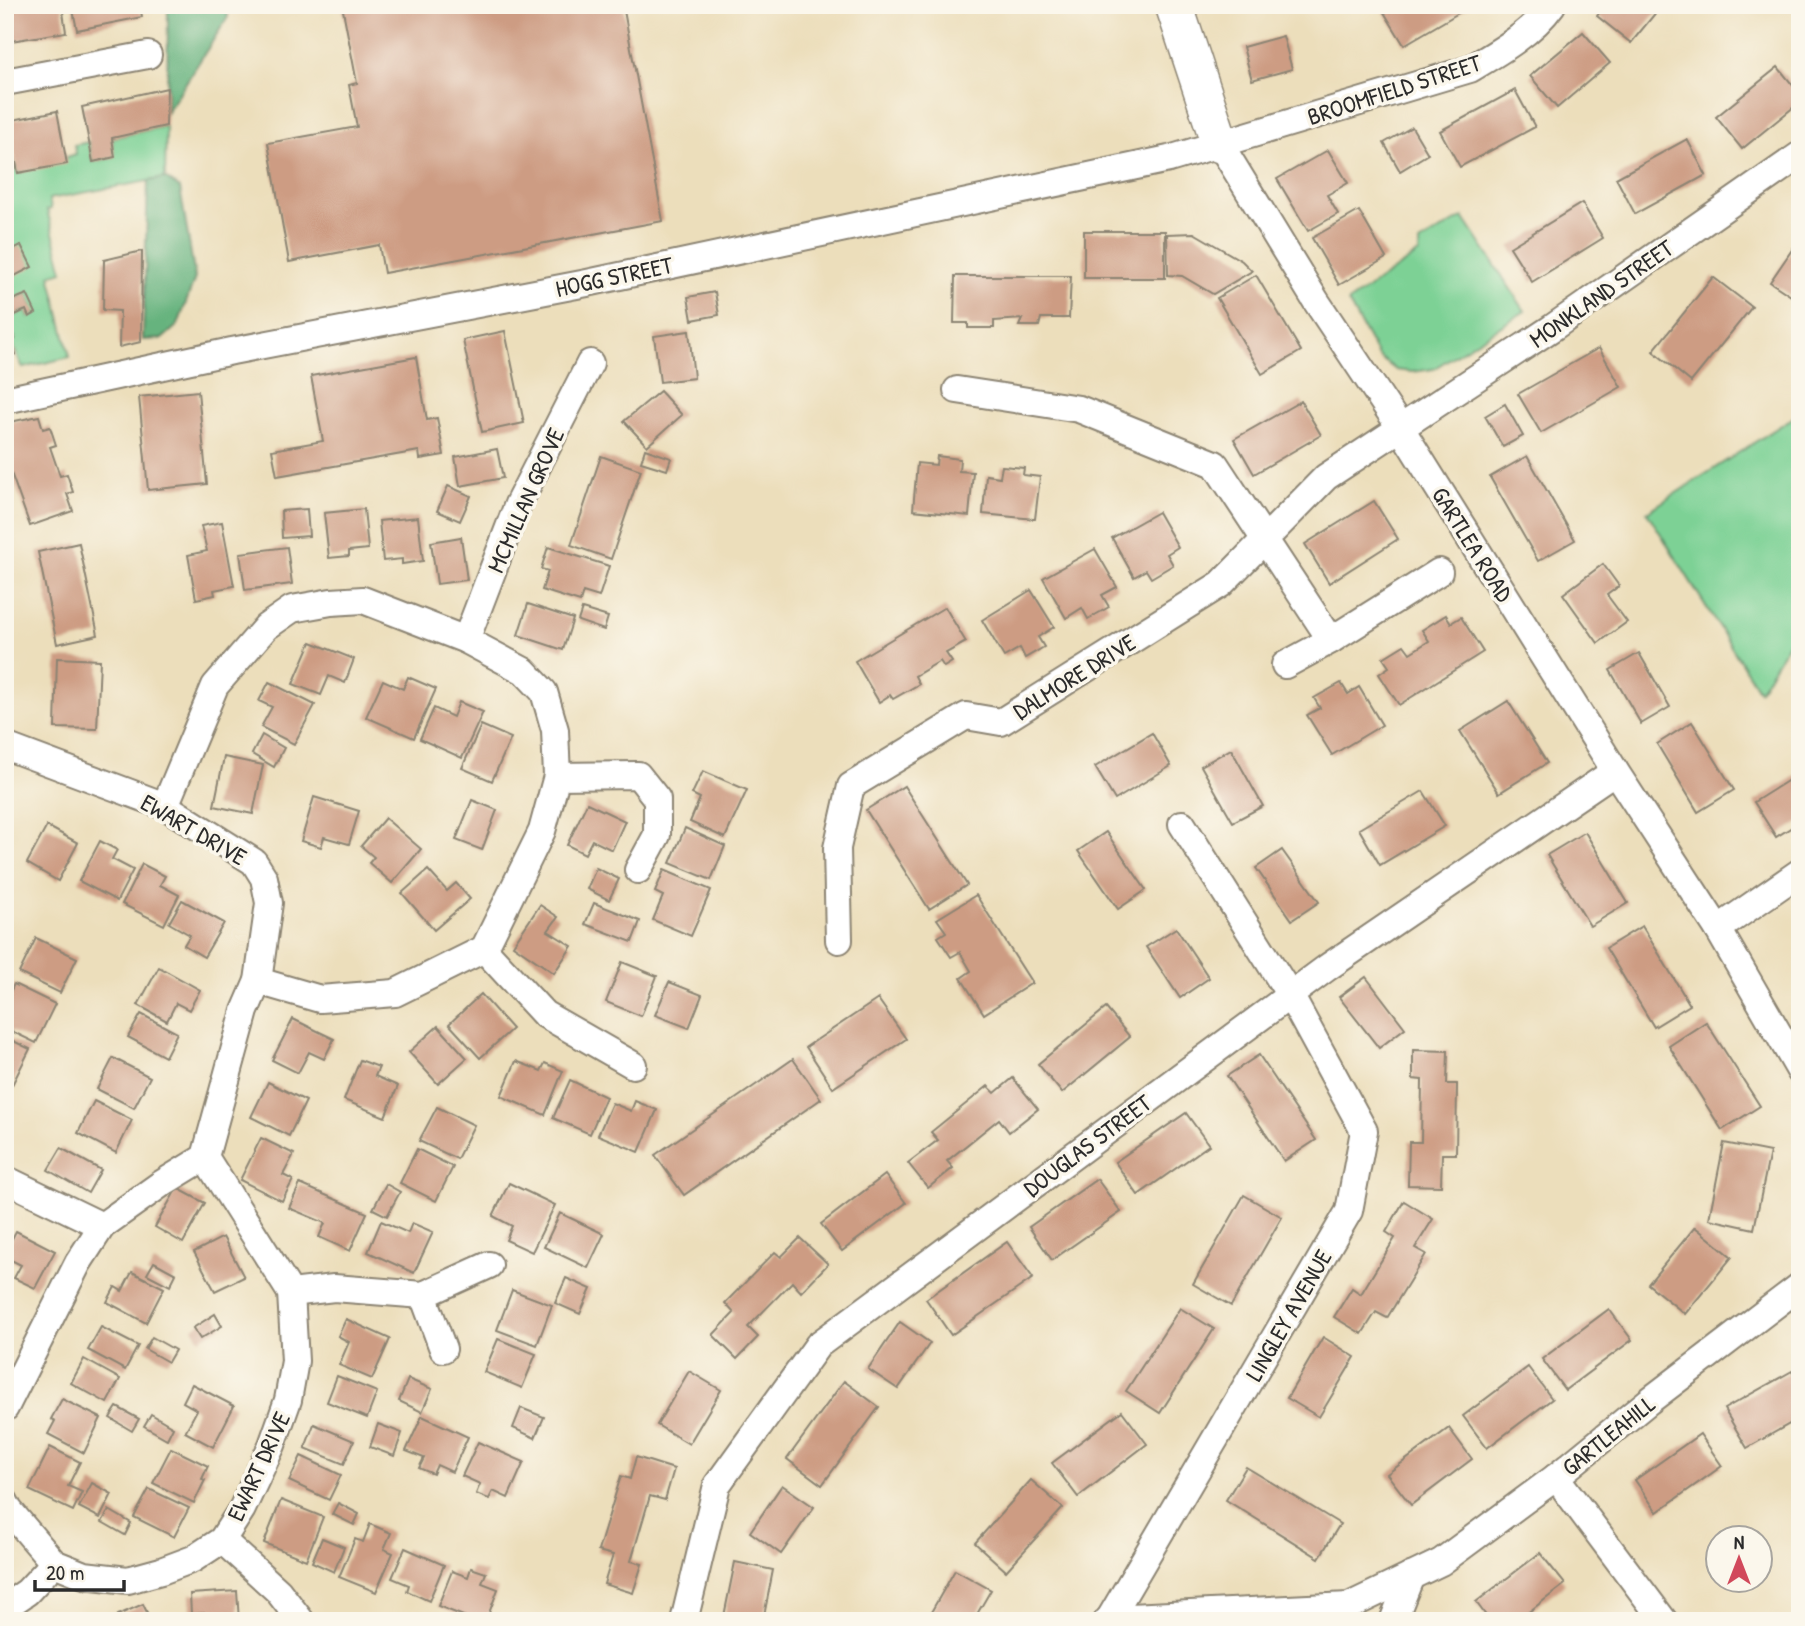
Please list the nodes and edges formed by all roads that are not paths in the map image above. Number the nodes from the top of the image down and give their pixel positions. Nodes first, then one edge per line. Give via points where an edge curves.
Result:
1 (1174, 5) edge
2 (1552, 5) edge
3 (148, 55) dead end
4 (5, 82) edge
5 (1220, 144) junction
6 (1800, 155) edge
7 (590, 363) dead end
8 (957, 390) dead end
9 (5, 400) edge
10 (1400, 427) junction
11 (1265, 540) junction
12 (1439, 572) dead end
13 (466, 640) junction
14 (1331, 640) junction
15 (1285, 665) dead end
16 (5, 746) edge
17 (1615, 771) junction
18 (557, 776) junction
19 (165, 806) junction
20 (1182, 824) dead end
21 (639, 870) dead end
22 (1800, 872) edge
23 (1718, 929) junction
24 (839, 940) dead end
25 (484, 949) junction
26 (258, 981) junction
27 (1290, 995) junction
28 (633, 1065) dead end
29 (1800, 1071) edge
30 (205, 1157) junction
31 (5, 1179) edge
32 (102, 1226) junction
33 (489, 1265) dead end
34 (1800, 1286) edge
35 (290, 1293) junction
36 (423, 1295) junction
37 (443, 1349) dead end
38 (5, 1408) edge
39 (1556, 1477) junction
40 (5, 1502) edge
41 (222, 1539) junction
42 (54, 1563) junction
43 (1411, 1576) junction
44 (5, 1607) edge
45 (1110, 1620) edge
46 (301, 1621) edge
47 (684, 1621) edge
48 (1393, 1621) edge
49 (1664, 1621) edge

1 - 5 street, GARTLEA ROAD
2 - 5 street, BROOMFIELD STREET via 1501,51 1469,69
3 - 4 street
5 - 9 street, HOGG STREET via 1169,159 587,283
5 - 10 street, GARTLEA ROAD
6 - 10 street, MONKLAND STREET via 1552,328
7 - 13 street, MCMILLAN GROVE via 518,504
8 - 11 street via 1079,409 1215,464
10 - 11 street, DALMORE DRIVE via 1326,477
10 - 17 street, GARTLEA ROAD
11 - 14 street
11 - 24 street, DALMORE DRIVE via 1221,584 1001,722 966,716 851,786 837,848
12 - 14 street
13 - 18 street via 524,671 544,692 555,730
13 - 19 street via 362,600 292,609 266,627 215,686
14 - 15 street
16 - 19 street, EWART DRIVE
17 - 23 street, GARTLEA ROAD
17 - 27 street, DOUGLAS STREET
18 - 21 street via 639,775 657,799 657,835
18 - 25 street via 542,831
19 - 26 street, EWART DRIVE via 254,862 264,878 269,903
20 - 27 street, LINGLEY AVENUE
22 - 23 street
23 - 29 street, GARTLEA ROAD
25 - 26 street via 395,993 320,999
25 - 28 street via 544,1014
26 - 30 street, EWART DRIVE
27 - 45 street, LINGLEY AVENUE via 1364,1131 1349,1211
27 - 47 street, DOUGLAS STREET via 818,1345 717,1485
30 - 32 street
30 - 35 street, EWART DRIVE
31 - 32 street
32 - 38 street via 78,1263
33 - 36 street
34 - 39 street, GARTLEAHILL
35 - 36 street via 334,1288
35 - 41 street, EWART DRIVE via 295,1361 288,1400 242,1509
36 - 37 street
39 - 43 street, GARTLEAHILL via 1441,1562
39 - 49 street
40 - 42 street, EWART DRIVE
41 - 42 street, EWART DRIVE via 193,1559 128,1580 84,1575
41 - 46 street via 278,1591
42 - 44 street via 27,1592
43 - 45 street, GARTLEAHILL via 1349,1606
43 - 48 street

